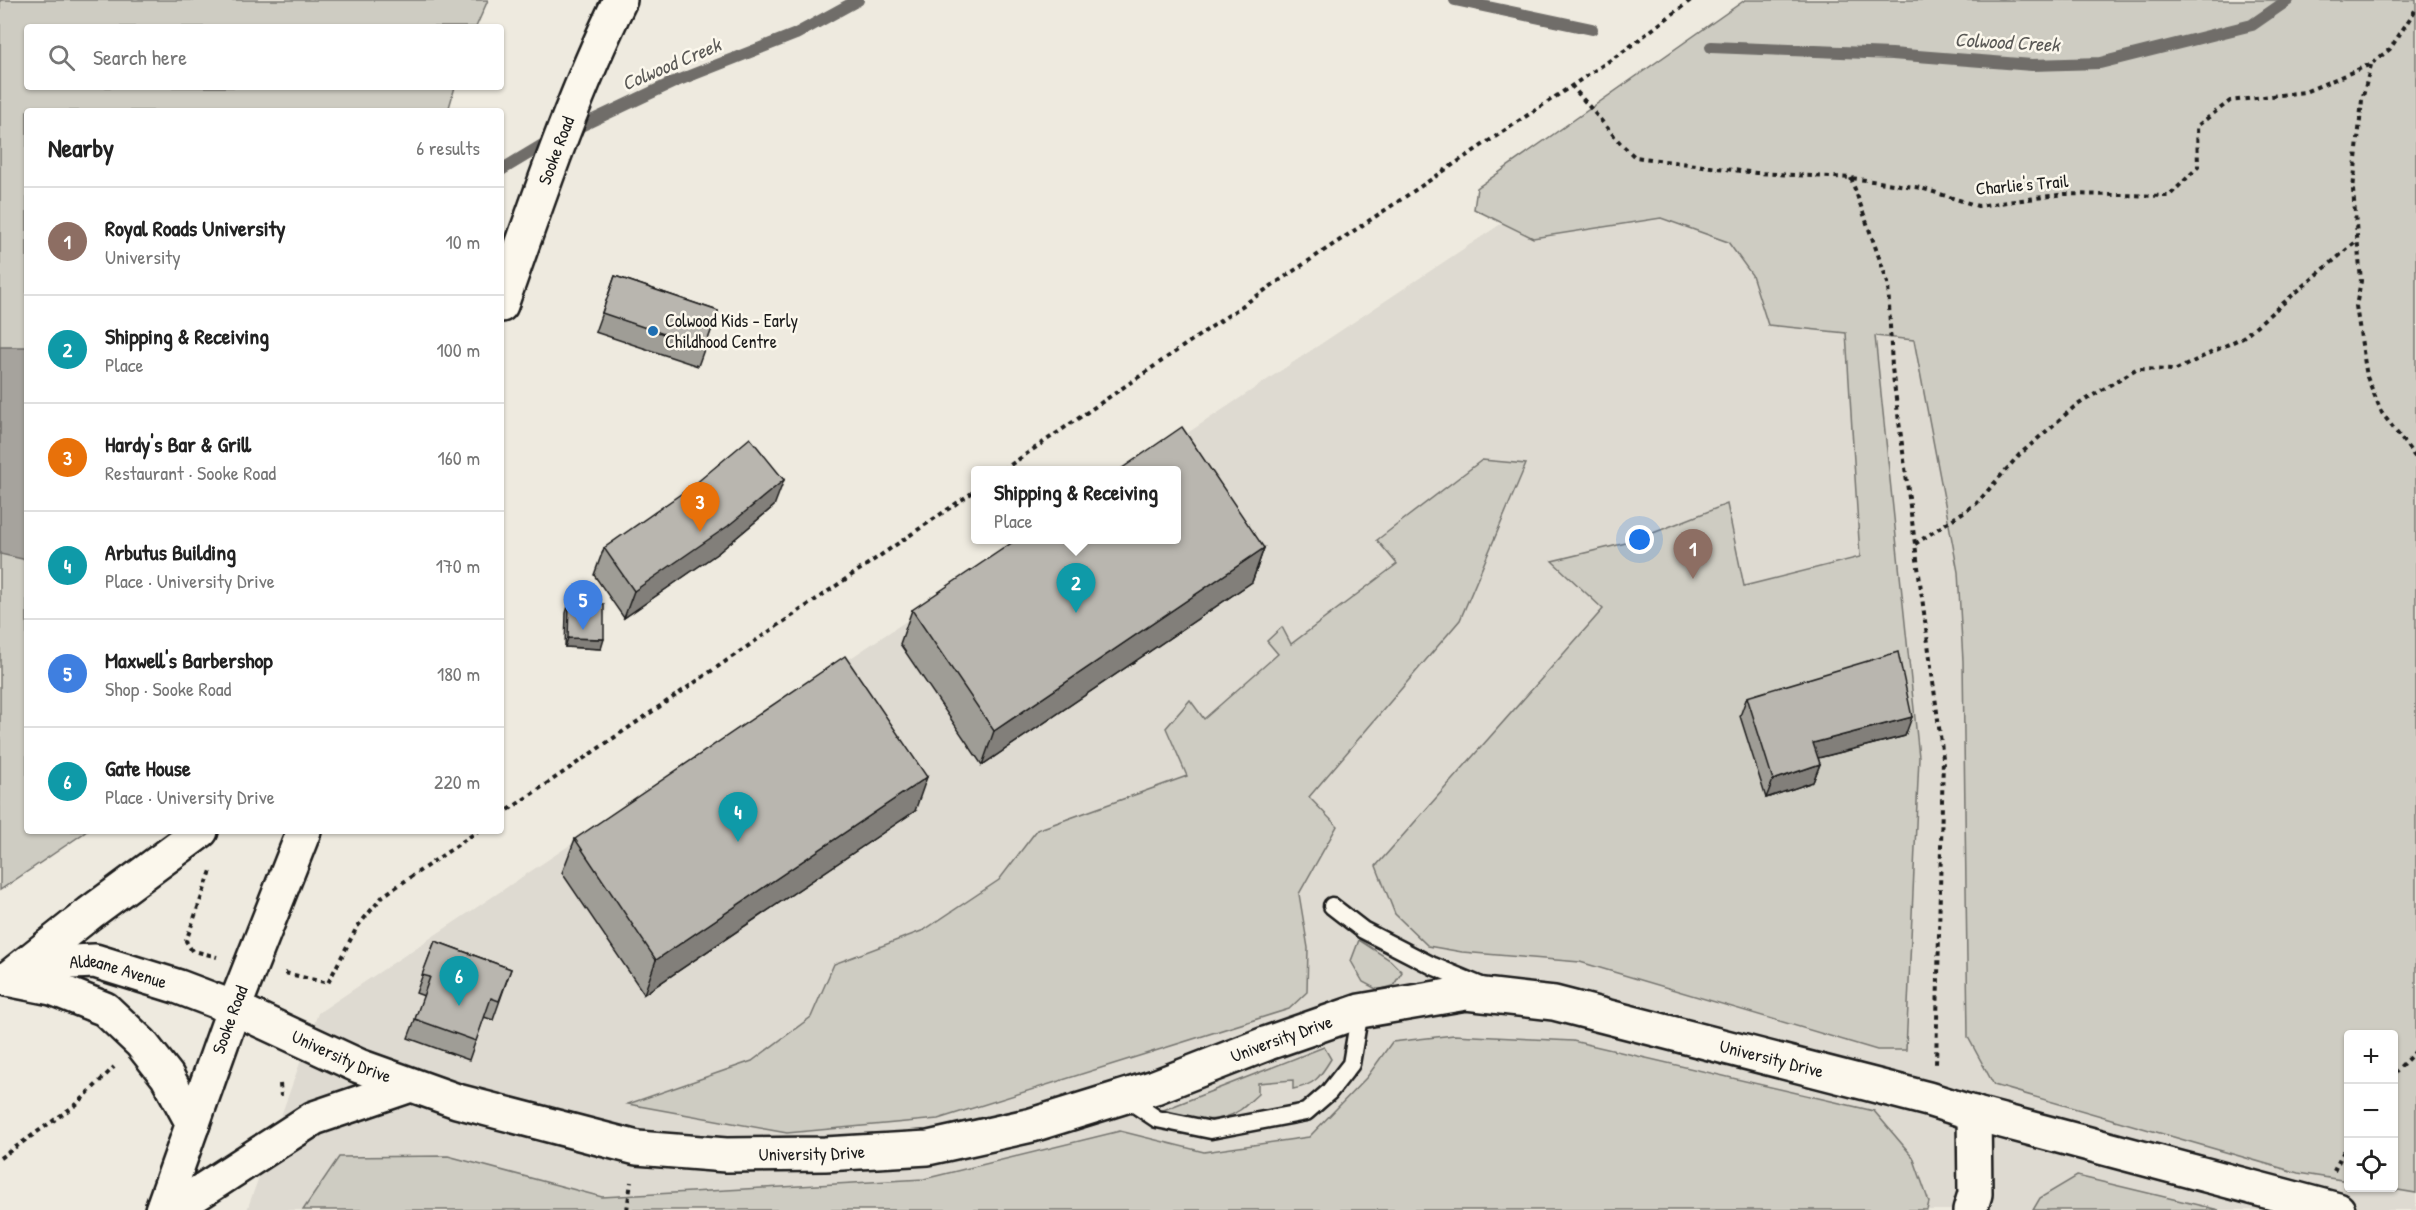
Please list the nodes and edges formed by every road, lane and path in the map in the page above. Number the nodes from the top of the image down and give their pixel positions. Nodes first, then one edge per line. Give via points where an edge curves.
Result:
1 (620, 0) edge
2 (1681, 0) edge
3 (1691, 0) edge
4 (1684, 5) junction
5 (2416, 9) edge
6 (2371, 64) junction
7 (1571, 86) junction
8 (1851, 178) junction
9 (2357, 241) junction
10 (504, 296) edge
11 (2416, 458) edge
12 (1011, 466) edge
13 (971, 493) edge
14 (1915, 544) junction
15 (504, 813) edge
16 (197, 834) edge
17 (303, 834) edge
18 (474, 834) edge
19 (216, 860) dead end
20 (1332, 906) dead end
21 (192, 951) dead end
22 (311, 979) dead end
23 (4, 981) edge
24 (1509, 998) junction
25 (234, 1008) junction
26 (1360, 1011) junction
27 (2416, 1051) edge
28 (122, 1059) dead end
29 (2398, 1069) edge
30 (411, 1085) junction
31 (1123, 1096) junction
32 (1974, 1113) junction
33 (193, 1124) junction
34 (0, 1158) edge
35 (162, 1210) edge
36 (172, 1210) edge
37 (1970, 1210) edge
38 (2338, 1210) edge

1 - 10 street, Sooke Road via 547,174
2 - 4 path
3 - 4 path
4 - 7 path
5 - 6 path, Charlie's Trail via 2390,49
6 - 8 path, Charlie's Trail via 2305,93 2230,100 2197,126 2198,167 2169,196 2065,194 1978,206 1921,188
6 - 9 path via 2362,100 2353,190
7 - 8 path, Charlie's Trail via 1635,157 1756,173
7 - 12 path
8 - 14 path via 1888,283 1892,368
9 - 11 path via 2361,281 2356,306 2367,377 2382,413
9 - 14 path via 2244,337 2176,370 2136,369 2074,407 2019,454 1977,503
13 - 15 path
14 - 32 path via 1942,758 1936,1067
16 - 23 street
17 - 25 street, Sooke Road
18 - 22 path via 382,896 357,927 328,982
19 - 21 path via 186,941
20 - 24 lane via 1363,930 1433,966
23 - 25 street, Aldeane Avenue via 50,963 95,961
23 - 33 street via 52,988 105,1009 141,1043 167,1076
24 - 26 street, University Drive via 1466,993
24 - 32 street, University Drive via 1554,1004
25 - 30 street, University Drive via 359,1066
25 - 33 street, Sooke Road
26 - 31 street, University Drive
26 - 31 lane via 1351,1064 1329,1092 1306,1112 1211,1130 1157,1119
27 - 29 path
28 - 34 path via 77,1104
30 - 31 street, University Drive via 637,1148 726,1155 928,1148 1032,1125
30 - 36 street via 314,1118
32 - 37 street via 1975,1194
32 - 38 street, University Drive
33 - 35 street, Sooke Road

